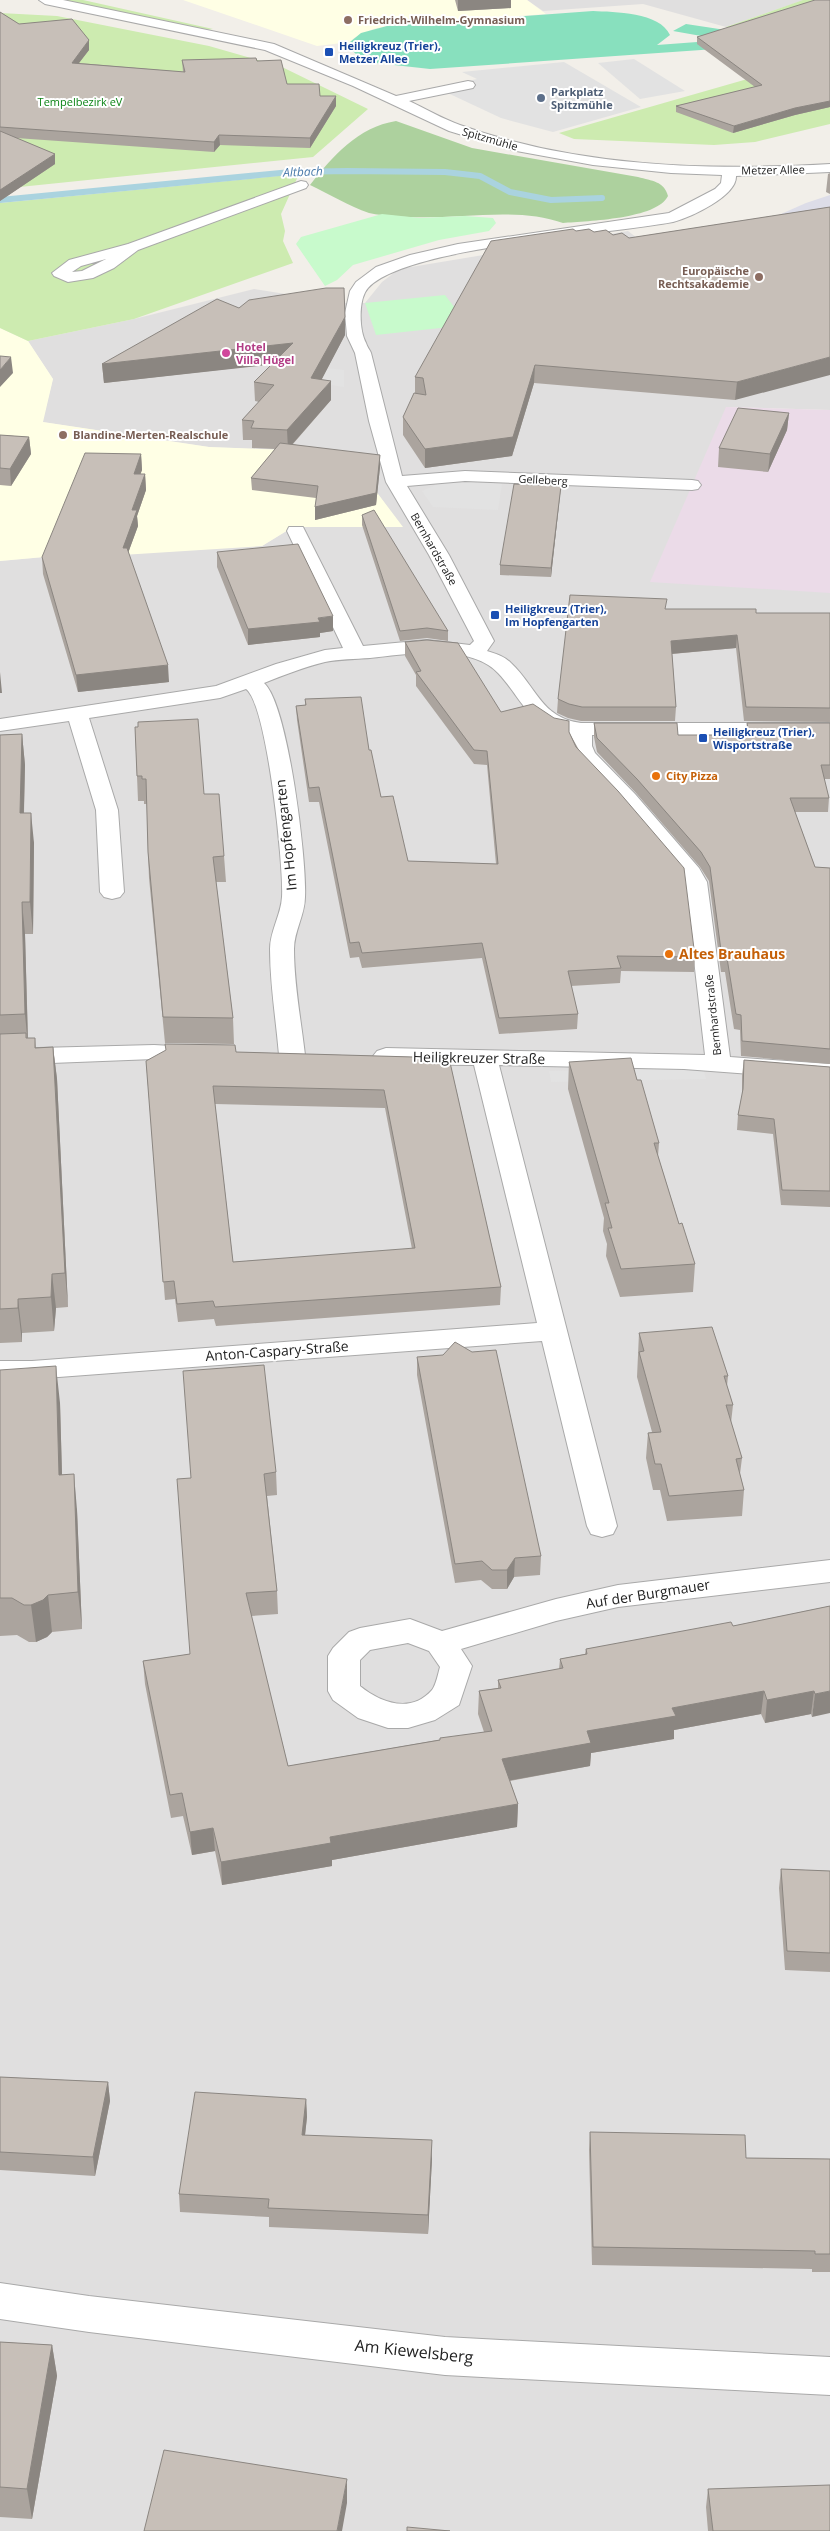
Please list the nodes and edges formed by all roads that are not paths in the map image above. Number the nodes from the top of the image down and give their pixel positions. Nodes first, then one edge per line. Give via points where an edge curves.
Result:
1 (45, 0) edge
2 (119, 2) dead end
3 (269, 47) junction
4 (468, 86) dead end
5 (396, 100) junction
6 (830, 161) edge
7 (830, 168) edge
8 (728, 170) junction
9 (301, 185) dead end
10 (692, 186) junction
11 (133, 247) dead end
12 (395, 482) junction
13 (692, 485) dead end
14 (296, 531) dead end
15 (355, 651) junction
16 (475, 652) junction
17 (249, 682) junction
18 (76, 714) junction
19 (0, 725) edge
20 (581, 729) junction
21 (830, 729) edge
22 (112, 892) dead end
23 (223, 1053) edge
24 (292, 1055) edge
25 (359, 1056) edge
26 (0, 1057) edge
27 (485, 1058) junction
28 (718, 1062) junction
29 (830, 1072) edge
30 (554, 1331) junction
31 (0, 1370) edge
32 (602, 1526) dead end
33 (830, 1571) edge
34 (440, 1643) dead end
35 (0, 2301) edge
36 (830, 2376) edge

1 - 3 street, Spitzmühle
2 - 3 street, Spitzmühle via 225,27 256,38
3 - 5 street, Spitzmühle
4 - 5 street
5 - 10 street, Spitzmühle via 468,134 516,147 602,162
6 - 8 street, Metzer Allee via 755,165
7 - 8 street, Metzer Allee via 760,172
8 - 10 street, Spitzmühle
8 - 10 street, Bernhardstraße via 728,184 721,194
9 - 11 street
10 - 12 street, Bernhardstraße via 687,211 664,219 467,248 409,260 382,269 365,280 354,302 357,343 363,353
12 - 13 street, Gelleberg via 465,476
12 - 16 street, Bernhardstraße via 439,555 484,641
14 - 15 street
15 - 16 street via 427,646
15 - 17 street via 298,663
16 - 20 street via 500,663 543,716 565,727
17 - 18 street via 206,695
17 - 24 street, Im Hopfengarten via 262,692 270,717 290,845 294,897 282,948
18 - 19 street
18 - 22 street via 107,810
20 - 21 street
20 - 28 street, Bernhardstraße via 585,756 627,799 696,882
23 - 26 street
25 - 27 street, Heiligkreuzer Straße
27 - 28 street, Heiligkreuzer Straße
27 - 30 street
28 - 29 street, Heiligkreuzer Straße
30 - 31 street, Anton-Caspary-Straße
30 - 32 street
33 - 34 street, Auf der Burgmauer via 618,1596
35 - 36 street, Am Kiewelsberg via 445,2356

